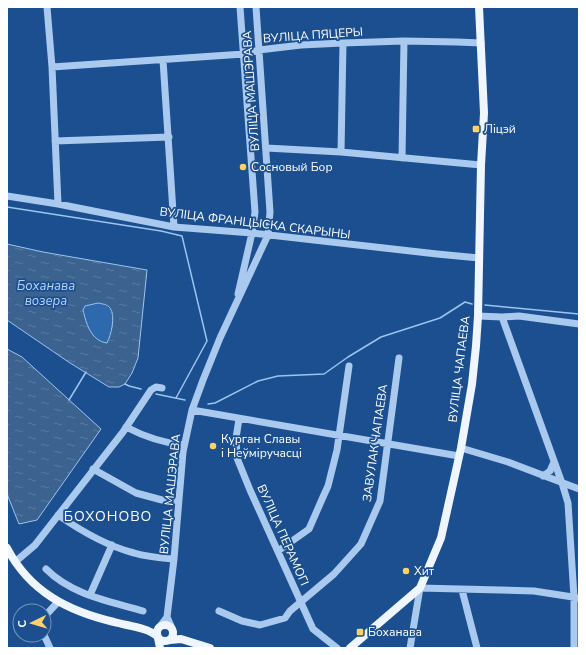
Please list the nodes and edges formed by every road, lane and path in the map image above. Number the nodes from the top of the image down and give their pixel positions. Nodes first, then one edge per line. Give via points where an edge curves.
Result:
1 (47, 7) edge
2 (240, 7) edge
3 (256, 7) edge
4 (479, 7) edge
5 (404, 41) junction
6 (343, 43) junction
7 (481, 43) junction
8 (259, 50) junction
9 (244, 54) junction
10 (163, 60) junction
11 (52, 67) junction
12 (169, 137) junction
13 (55, 141) junction
14 (266, 148) junction
15 (341, 152) junction
16 (402, 158) junction
17 (481, 165) junction
18 (7, 196) edge
19 (58, 204) junction
20 (174, 227) junction
21 (252, 233) junction
22 (268, 236) junction
23 (479, 258) junction
24 (234, 310) junction
25 (478, 316) junction
26 (502, 317) junction
27 (579, 324) edge
28 (399, 358) dead end
29 (349, 366) dead end
30 (162, 388) dead end
31 (192, 410) junction
32 (239, 419) junction
33 (126, 427) junction
34 (339, 436) junction
35 (388, 444) junction
36 (184, 445) junction
37 (460, 452) junction
38 (554, 462) junction
39 (94, 469) junction
40 (543, 476) junction
41 (562, 483) junction
42 (579, 489) edge
43 (178, 501) junction
44 (58, 515) junction
45 (112, 545) junction
46 (7, 548) edge
47 (278, 551) junction
48 (174, 559) junction
49 (15, 562) junction
50 (46, 569) dead end
51 (420, 588) junction
52 (462, 590) junction
53 (90, 596) junction
54 (577, 597) edge
55 (58, 602) junction
56 (301, 602) junction
57 (52, 608) edge
58 (143, 611) dead end
59 (218, 611) dead end
60 (167, 617) junction
61 (160, 626) junction
62 (148, 630) junction
63 (158, 637) junction
64 (169, 637) edge
65 (160, 648) edge
66 (210, 648) edge
67 (337, 648) edge
68 (350, 648) edge
69 (410, 648) edge
70 (477, 648) edge
71 (574, 648) edge

1 - 11 street
2 - 9 street, ВУЛІЦА МАШЭРАВА
3 - 8 street, ВУЛІЦА МАШЭРАВА
4 - 7 main road, ВУЛІЦА ЧАПАЕВА
5 - 6 street, ВУЛІЦА ПЯЦЕРЫ
5 - 7 street, ВУЛІЦА ПЯЦЕРЫ
5 - 16 street
6 - 8 street, ВУЛІЦА ПЯЦЕРЫ
6 - 15 street
7 - 17 main road, ВУЛІЦА ЧАПАЕВА via 484,113
8 - 9 street, ВУЛІЦА ПЯЦЕРЫ
8 - 14 street, ВУЛІЦА МАШЭРАВА
9 - 10 street, ВУЛІЦА ПЯЦЕРЫ
9 - 21 street, ВУЛІЦА МАШЭРАВА via 254,212
10 - 11 street, ВУЛІЦА ПЯЦЕРЫ
10 - 12 street
11 - 13 street
12 - 13 street
12 - 20 street
13 - 19 street
14 - 15 street
14 - 22 street, ВУЛІЦА МАШЭРАВА via 270,212
15 - 16 street
16 - 17 street
17 - 23 main road, ВУЛІЦА ЧАПАЕВА
18 - 19 street, ВУЛІЦА ФРАНЦЫСКА СКАРЫНЫ
19 - 20 street, ВУЛІЦА ФРАНЦЫСКА СКАРЫНЫ
20 - 21 street, ВУЛІЦА ФРАНЦЫСКА СКАРЫНЫ
21 - 22 street, ВУЛІЦА ФРАНЦЫСКА СКАРЫНЫ
21 - 24 street, ВУЛІЦА МАШЭРАВА
22 - 23 street, ВУЛІЦА ФРАНЦЫСКА СКАРЫНЫ
22 - 24 street, ВУЛІЦА МАШЭРАВА
23 - 25 main road, ВУЛІЦА ЧАПАЕВА
24 - 31 street, ВУЛІЦА МАШЭРАВА
25 - 26 street
25 - 37 main road, ВУЛІЦА ЧАПАЕВА via 476,354
26 - 27 street via 519,316
26 - 38 street
28 - 35 street, ЗАВУЛАК ЧАПАЕВА
29 - 34 street
30 - 33 street via 156,387 151,390
31 - 32 street
31 - 36 street, ВУЛІЦА МАШЭРАВА
32 - 34 street
32 - 47 street, ВУЛІЦА ПЕРАМОГІ via 236,438 237,458
33 - 36 street via 154,440
33 - 39 street
34 - 35 street
34 - 47 street via 328,486 309,529
35 - 37 street
35 - 56 street, ЗАВУЛАК ЧАПАЕВА via 380,501 361,544 334,574
36 - 43 street, ВУЛІЦА МАШЭРАВА
37 - 40 street via 508,462
37 - 51 main road, ВУЛІЦА ЧАПАЕВА via 441,538
38 - 40 street via 550,471
38 - 41 street
39 - 43 street via 136,493 162,500
39 - 44 street
40 - 41 street
41 - 42 street
41 - 54 street via 568,503
43 - 48 street, ВУЛІЦА МАШЭРАВА
44 - 45 street via 95,538
44 - 49 street via 35,545
45 - 48 street via 135,554
45 - 53 street
46 - 49 main road
47 - 56 street, ВУЛІЦА ПЕРАМОГІ
48 - 60 street, ВУЛІЦА МАШЭРАВА
49 - 55 main road via 33,583
50 - 53 street via 66,585
51 - 52 street
51 - 68 main road, ВУЛІЦА ЧАПАЕВА
51 - 69 street
52 - 54 street via 534,591
52 - 70 street
53 - 58 street
54 - 71 street
55 - 57 street
55 - 62 main road via 89,615
56 - 59 street, ЗАВУЛАК ЧАПАЕВА via 285,618 260,624 242,622
56 - 67 street, ВУЛІЦА ПЕРАМОГІ via 313,629
60 - 61 street, ВУЛІЦА МАШЭРАВА
60 - 64 street
61 - 62 main road
61 - 63 main road via 157,631
61 - 64 main road via 166,624
62 - 63 main road
63 - 64 main road via 162,641
63 - 65 main road
64 - 66 main road via 177,637

